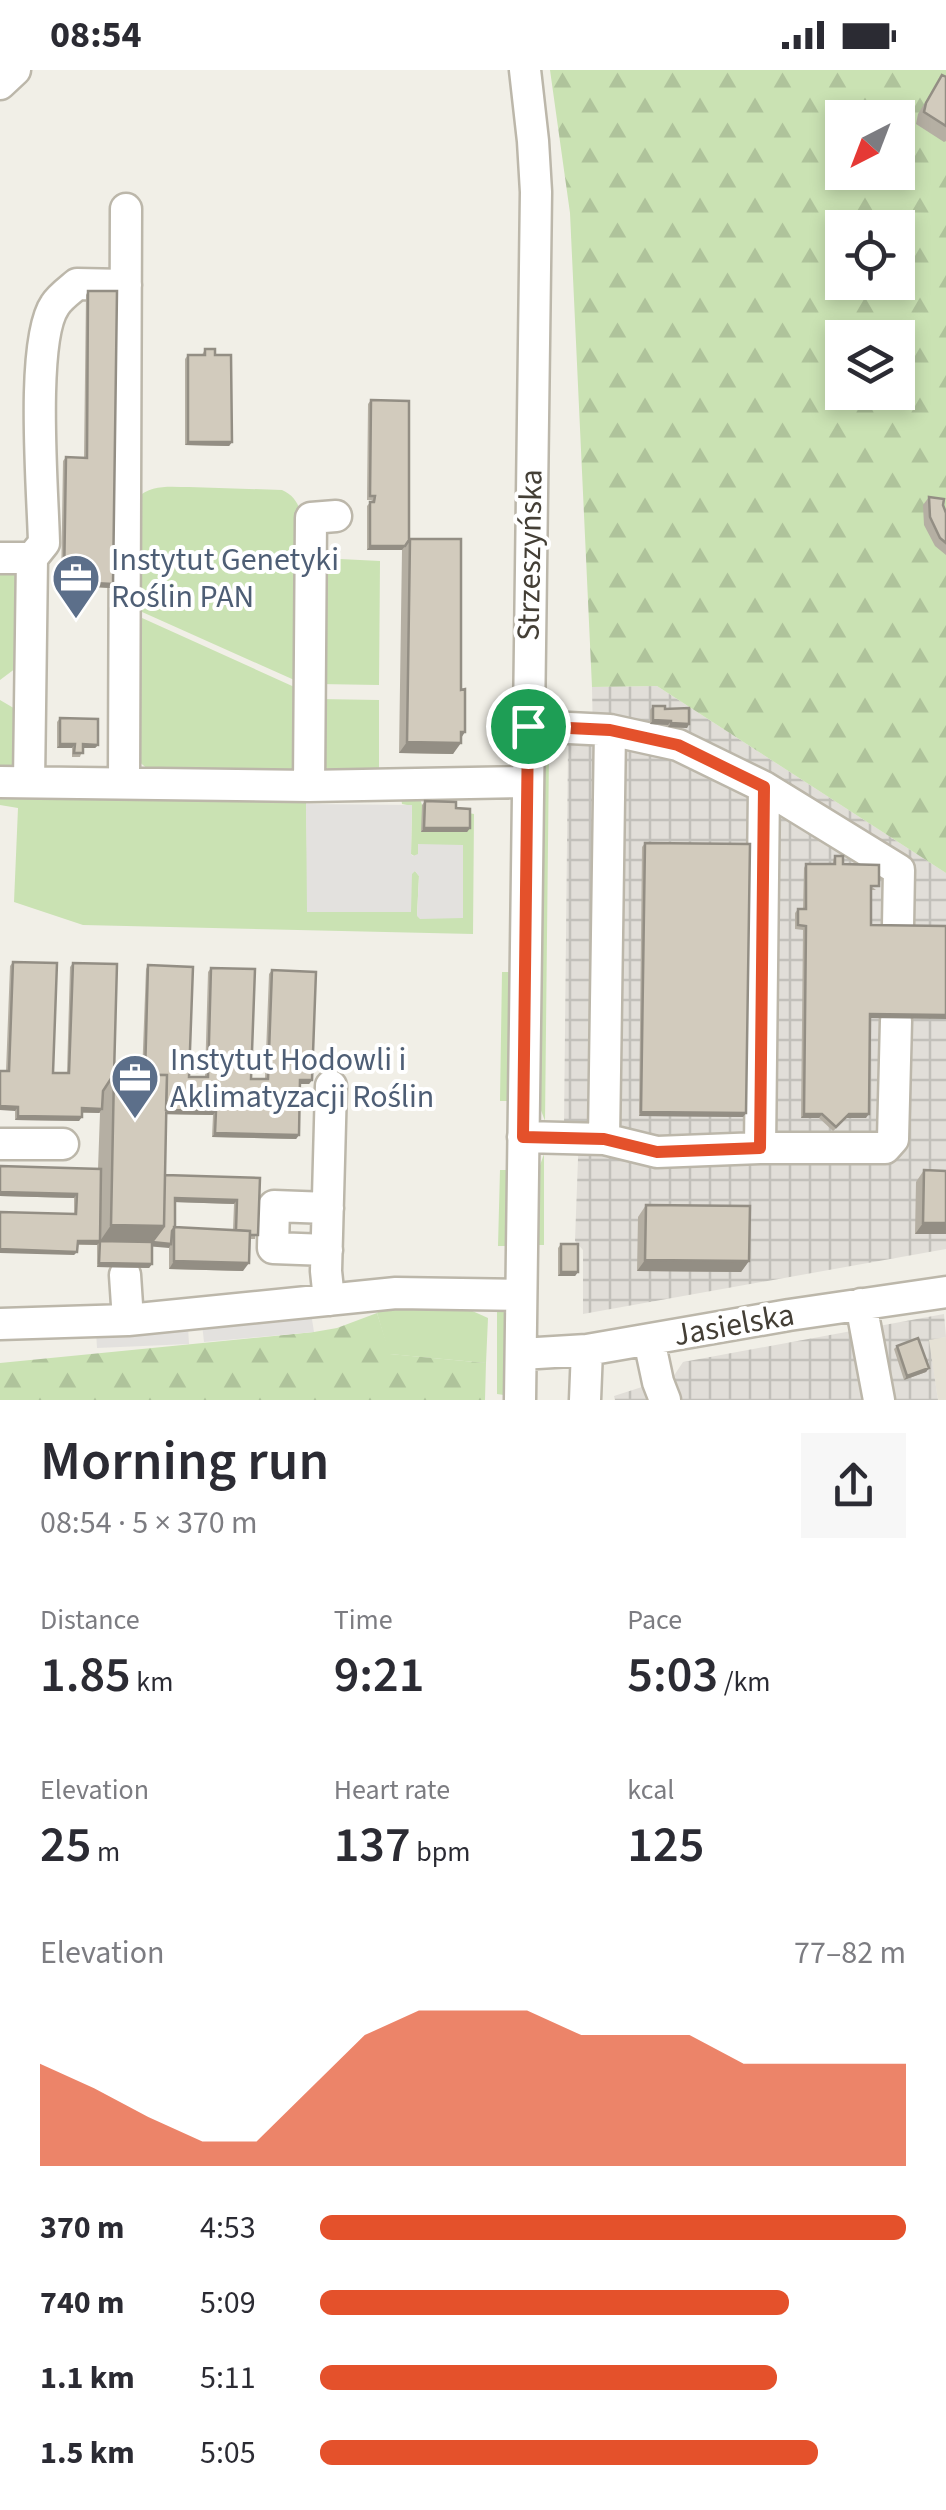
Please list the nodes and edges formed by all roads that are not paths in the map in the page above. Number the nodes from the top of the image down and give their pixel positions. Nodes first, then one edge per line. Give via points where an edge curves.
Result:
1 (14, 70) edge
2 (525, 70) edge
3 (0, 84) edge
4 (126, 209) dead end
5 (126, 285) junction
6 (336, 516) dead end
7 (0, 558) edge
8 (32, 558) junction
9 (528, 726) junction
10 (610, 730) junction
11 (14, 782) edge
12 (124, 782) junction
13 (527, 782) junction
14 (309, 786) junction
15 (764, 787) junction
16 (898, 926) edge
17 (896, 1021) edge
18 (331, 1086) dead end
19 (523, 1137) junction
20 (604, 1139) junction
21 (0, 1144) edge
22 (63, 1144) dead end
23 (760, 1148) junction
24 (328, 1208) junction
25 (327, 1250) junction
26 (124, 1276) dead end
27 (946, 1292) edge
28 (522, 1295) junction
29 (329, 1300) junction
30 (860, 1304) junction
31 (128, 1320) junction
32 (0, 1324) edge
33 (649, 1340) junction
34 (587, 1350) junction
35 (521, 1354) junction
36 (520, 1400) edge
37 (585, 1400) edge
38 (665, 1400) edge
39 (879, 1400) edge

1 - 3 street
2 - 9 street, Strzeszyńska via 536,192
4 - 5 street
5 - 8 street via 77,284 54,306 43,339 40,388 44,544
5 - 12 street
6 - 14 street via 312,518
7 - 8 street
8 - 11 street
9 - 10 street
9 - 13 street, Strzeszyńska
10 - 15 street via 678,745
10 - 20 street
11 - 12 street
12 - 14 street
13 - 14 street
13 - 19 street, Strzeszyńska
15 - 16 street via 900,870
15 - 23 street
17 - 23 street via 893,1140 886,1148
18 - 24 street
19 - 20 street
19 - 28 street, Strzeszyńska
20 - 23 street via 657,1152
21 - 22 street
24 - 25 street
24 - 25 street via 274,1206 272,1248
25 - 29 street
26 - 31 street
27 - 30 street, Jasielska
28 - 29 street via 396,1293
28 - 35 street, Strzeszyńska
29 - 31 street
30 - 33 street, Jasielska
30 - 39 street
31 - 32 street
33 - 34 street, Jasielska
33 - 38 street
34 - 35 street, Jasielska
34 - 37 street
35 - 36 street, Strzeszyńska

